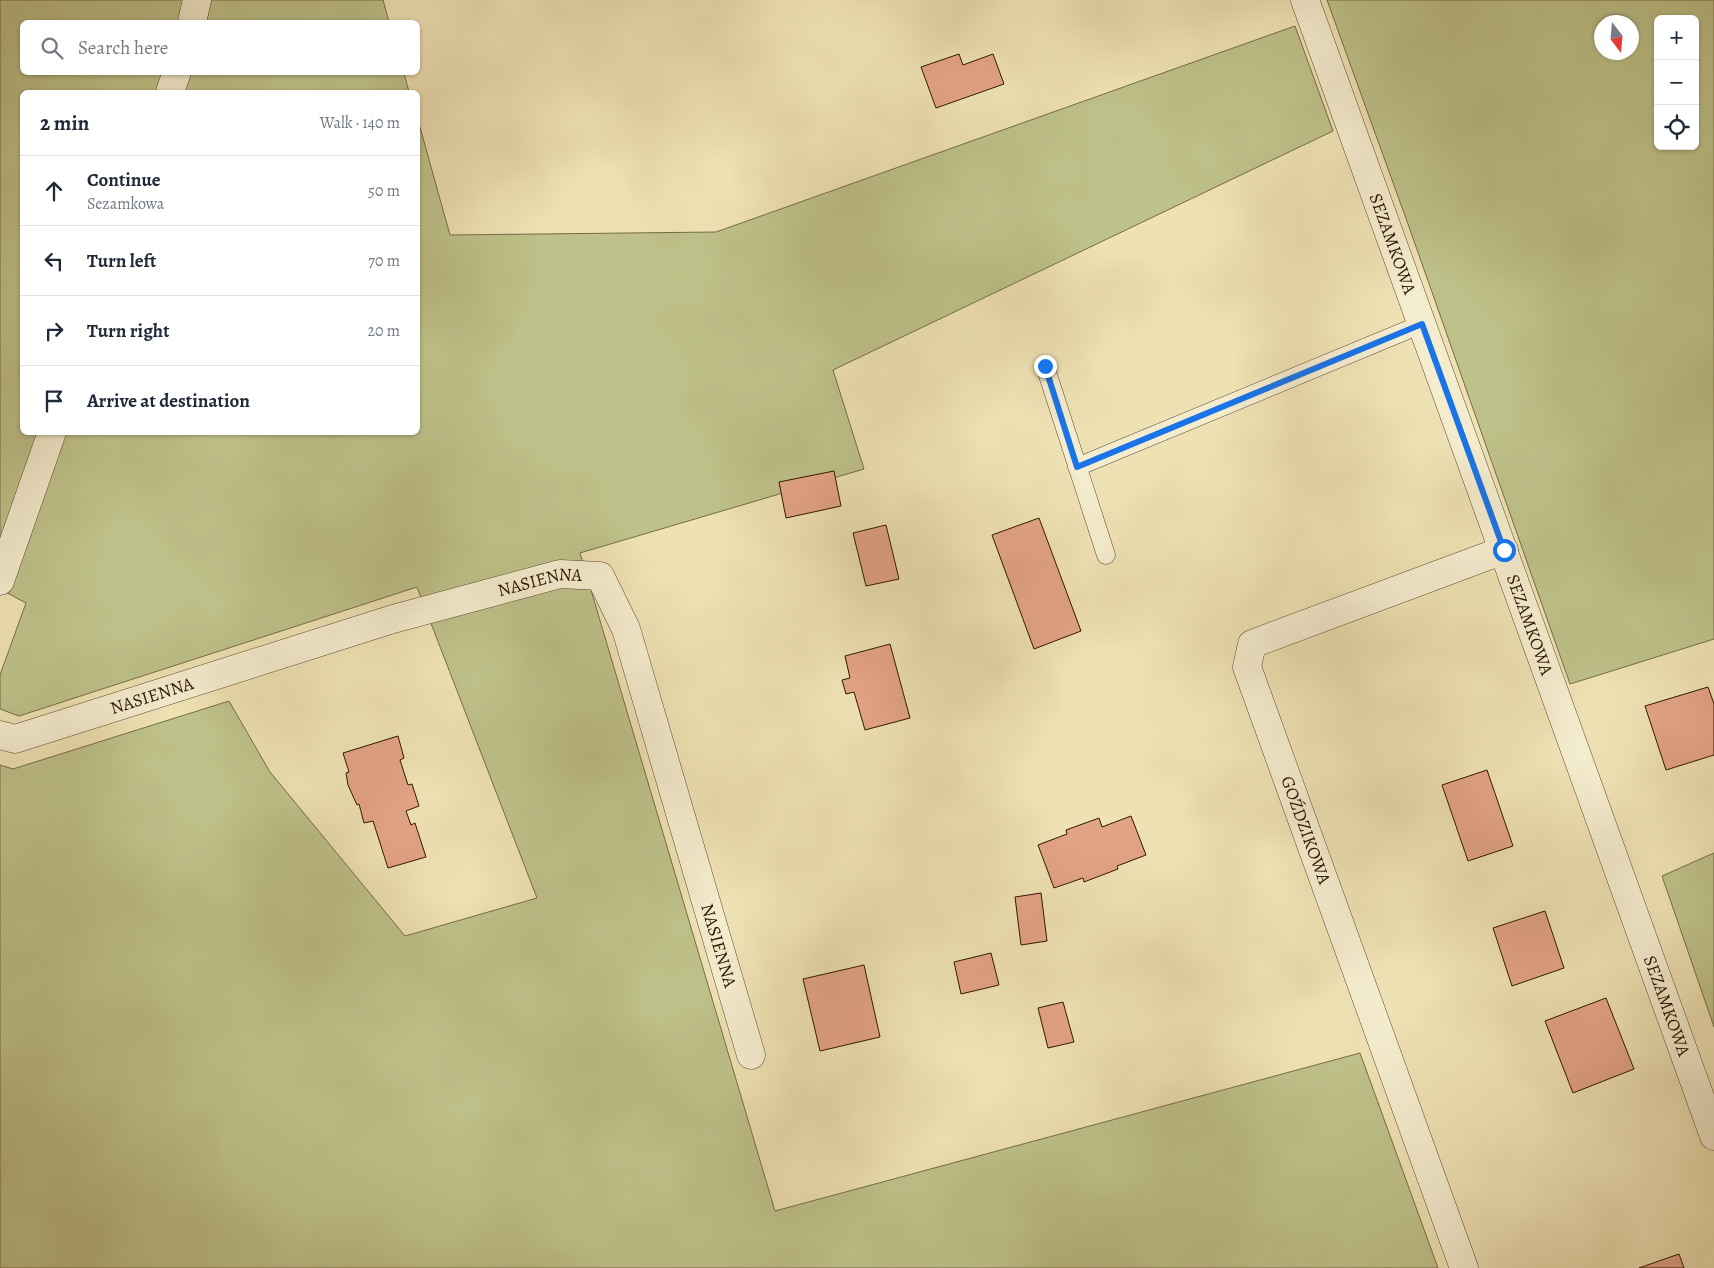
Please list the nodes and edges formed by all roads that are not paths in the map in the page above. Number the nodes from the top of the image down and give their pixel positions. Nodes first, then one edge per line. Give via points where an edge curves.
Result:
1 (197, 0) edge
2 (1305, 0) edge
3 (192, 20) edge
4 (176, 75) edge
5 (171, 90) edge
6 (1422, 324) junction
7 (1045, 366) dead end
8 (51, 435) edge
9 (1077, 467) junction
10 (1504, 550) junction
11 (1106, 555) dead end
12 (0, 582) edge
13 (0, 735) edge
14 (751, 1055) dead end
15 (1714, 1136) edge
16 (1464, 1268) edge

1 - 3 street
2 - 6 street, SEZAMKOWA
4 - 5 street
6 - 9 lane
6 - 10 street, SEZAMKOWA
7 - 9 lane
8 - 12 street
9 - 11 lane
10 - 15 street, SEZAMKOWA
10 - 16 street, GOŹDZIKOWA via 1252,644 1247,667
13 - 14 street, NASIENNA via 15,739 393,619 560,574 600,576 626,629

